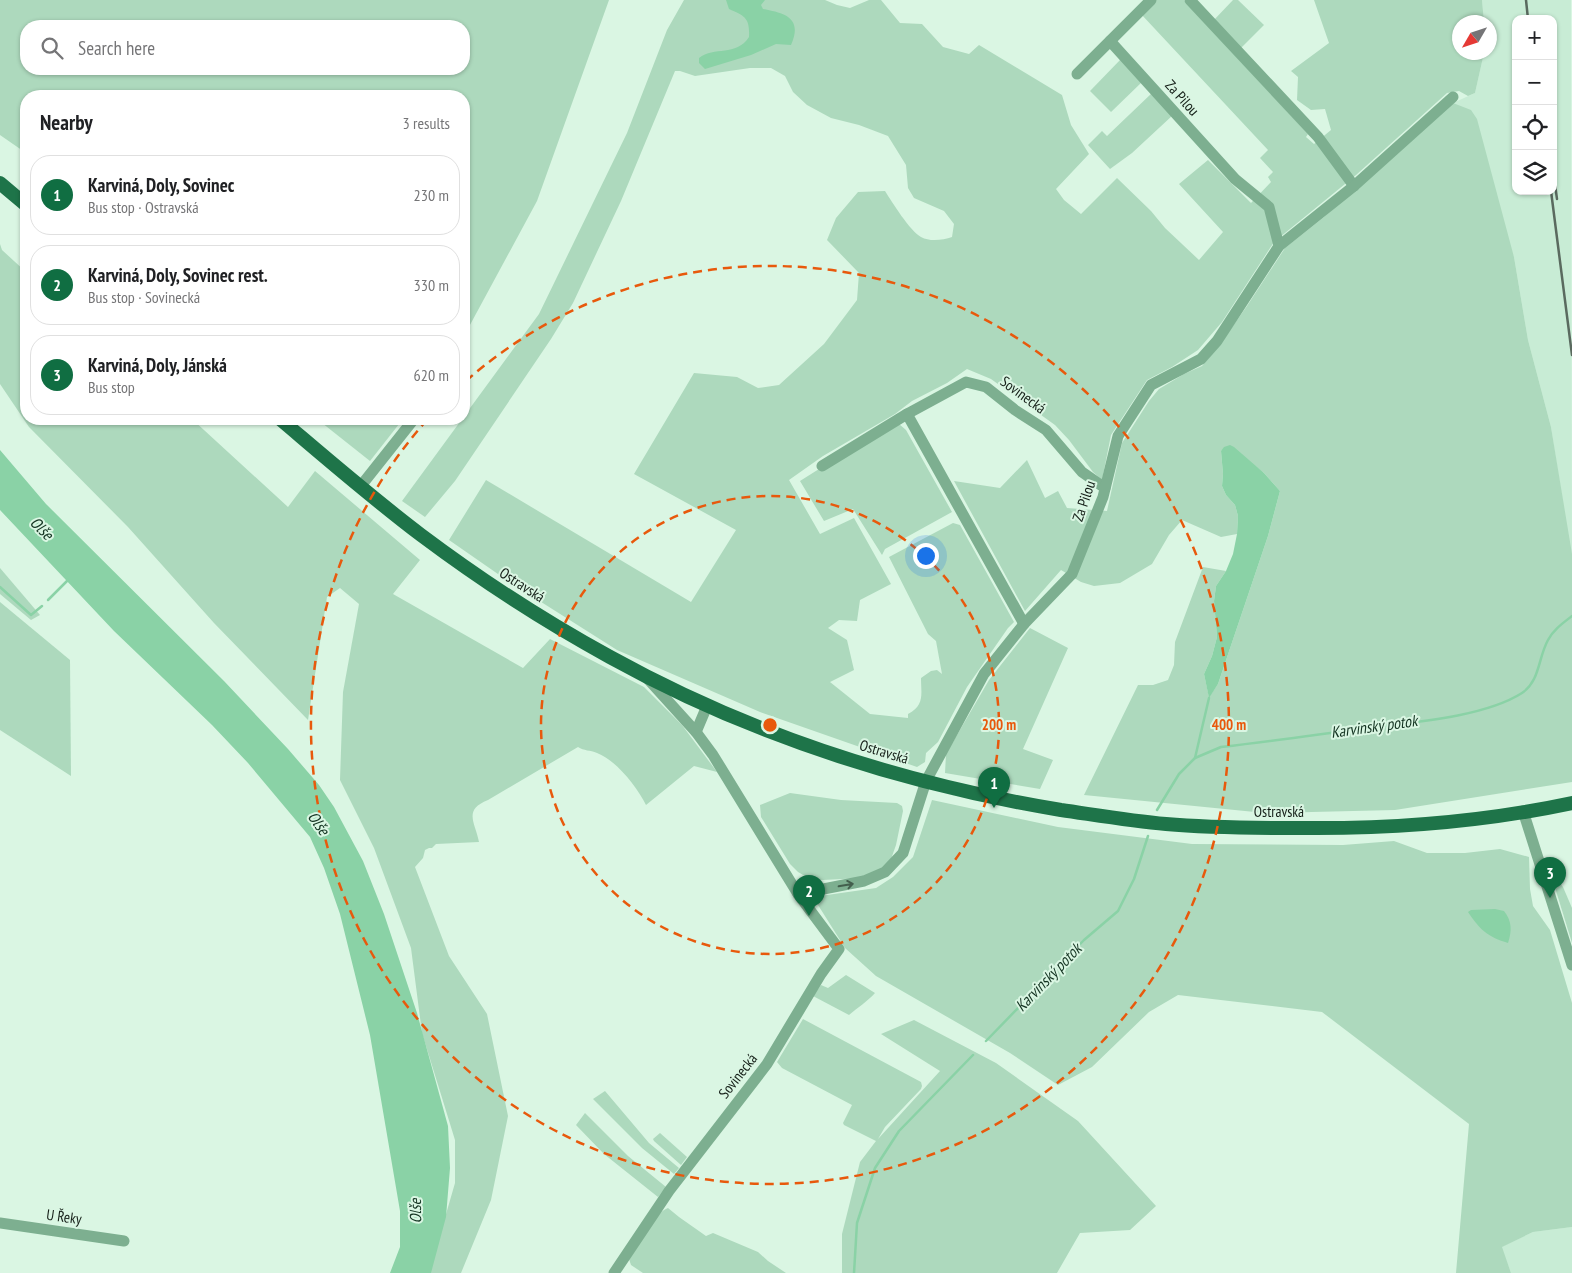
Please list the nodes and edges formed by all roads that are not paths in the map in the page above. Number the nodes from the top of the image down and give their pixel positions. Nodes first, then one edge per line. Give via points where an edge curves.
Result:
1 (1151, 0) edge
2 (1190, 0) edge
3 (1110, 41) junction
4 (1077, 74) dead end
5 (1453, 98) dead end
6 (0, 183) edge
7 (1354, 186) junction
8 (20, 200) edge
9 (1279, 246) junction
10 (907, 414) junction
11 (287, 425) edge
12 (409, 425) edge
13 (822, 466) dead end
14 (360, 487) junction
15 (1105, 488) junction
16 (1024, 624) junction
17 (644, 675) junction
18 (707, 706) junction
19 (696, 732) junction
20 (926, 781) junction
21 (1572, 802) edge
22 (1523, 811) junction
23 (798, 894) junction
24 (1572, 965) edge
25 (0, 1223) edge
26 (124, 1242) dead end
27 (614, 1273) edge

1 - 3 street
2 - 7 street via 1318,137
3 - 4 street
3 - 9 street, Za Pilou via 1235,179 1269,208
5 - 7 street, Za Pilou
6 - 8 main road
7 - 9 street, Za Pilou
9 - 15 street, Za Pilou via 1201,359 1151,385 1118,436
10 - 13 street, Sovinecká
10 - 15 street, Sovinecká via 966,382 986,387 1046,430 1082,472
10 - 16 street
11 - 14 main road, Ostravská
12 - 14 street
14 - 17 main road, Ostravská via 471,571 521,604
15 - 16 street, Za Pilou via 1072,574
16 - 20 street, Za Pilou via 984,674
17 - 18 main road, Ostravská
17 - 19 street, Sovinecká
18 - 19 street
18 - 20 main road, Ostravská via 792,740
19 - 23 street, Sovinecká
20 - 22 main road, Ostravská via 1065,810 1138,821 1213,827 1372,827
23 -> 20 street via 864,882 885,872 903,852
21 - 22 main road, Ostravská
22 - 24 street
23 - 27 street, Sovinecká via 838,949 767,1064 669,1191
25 - 26 street, U Řeky

